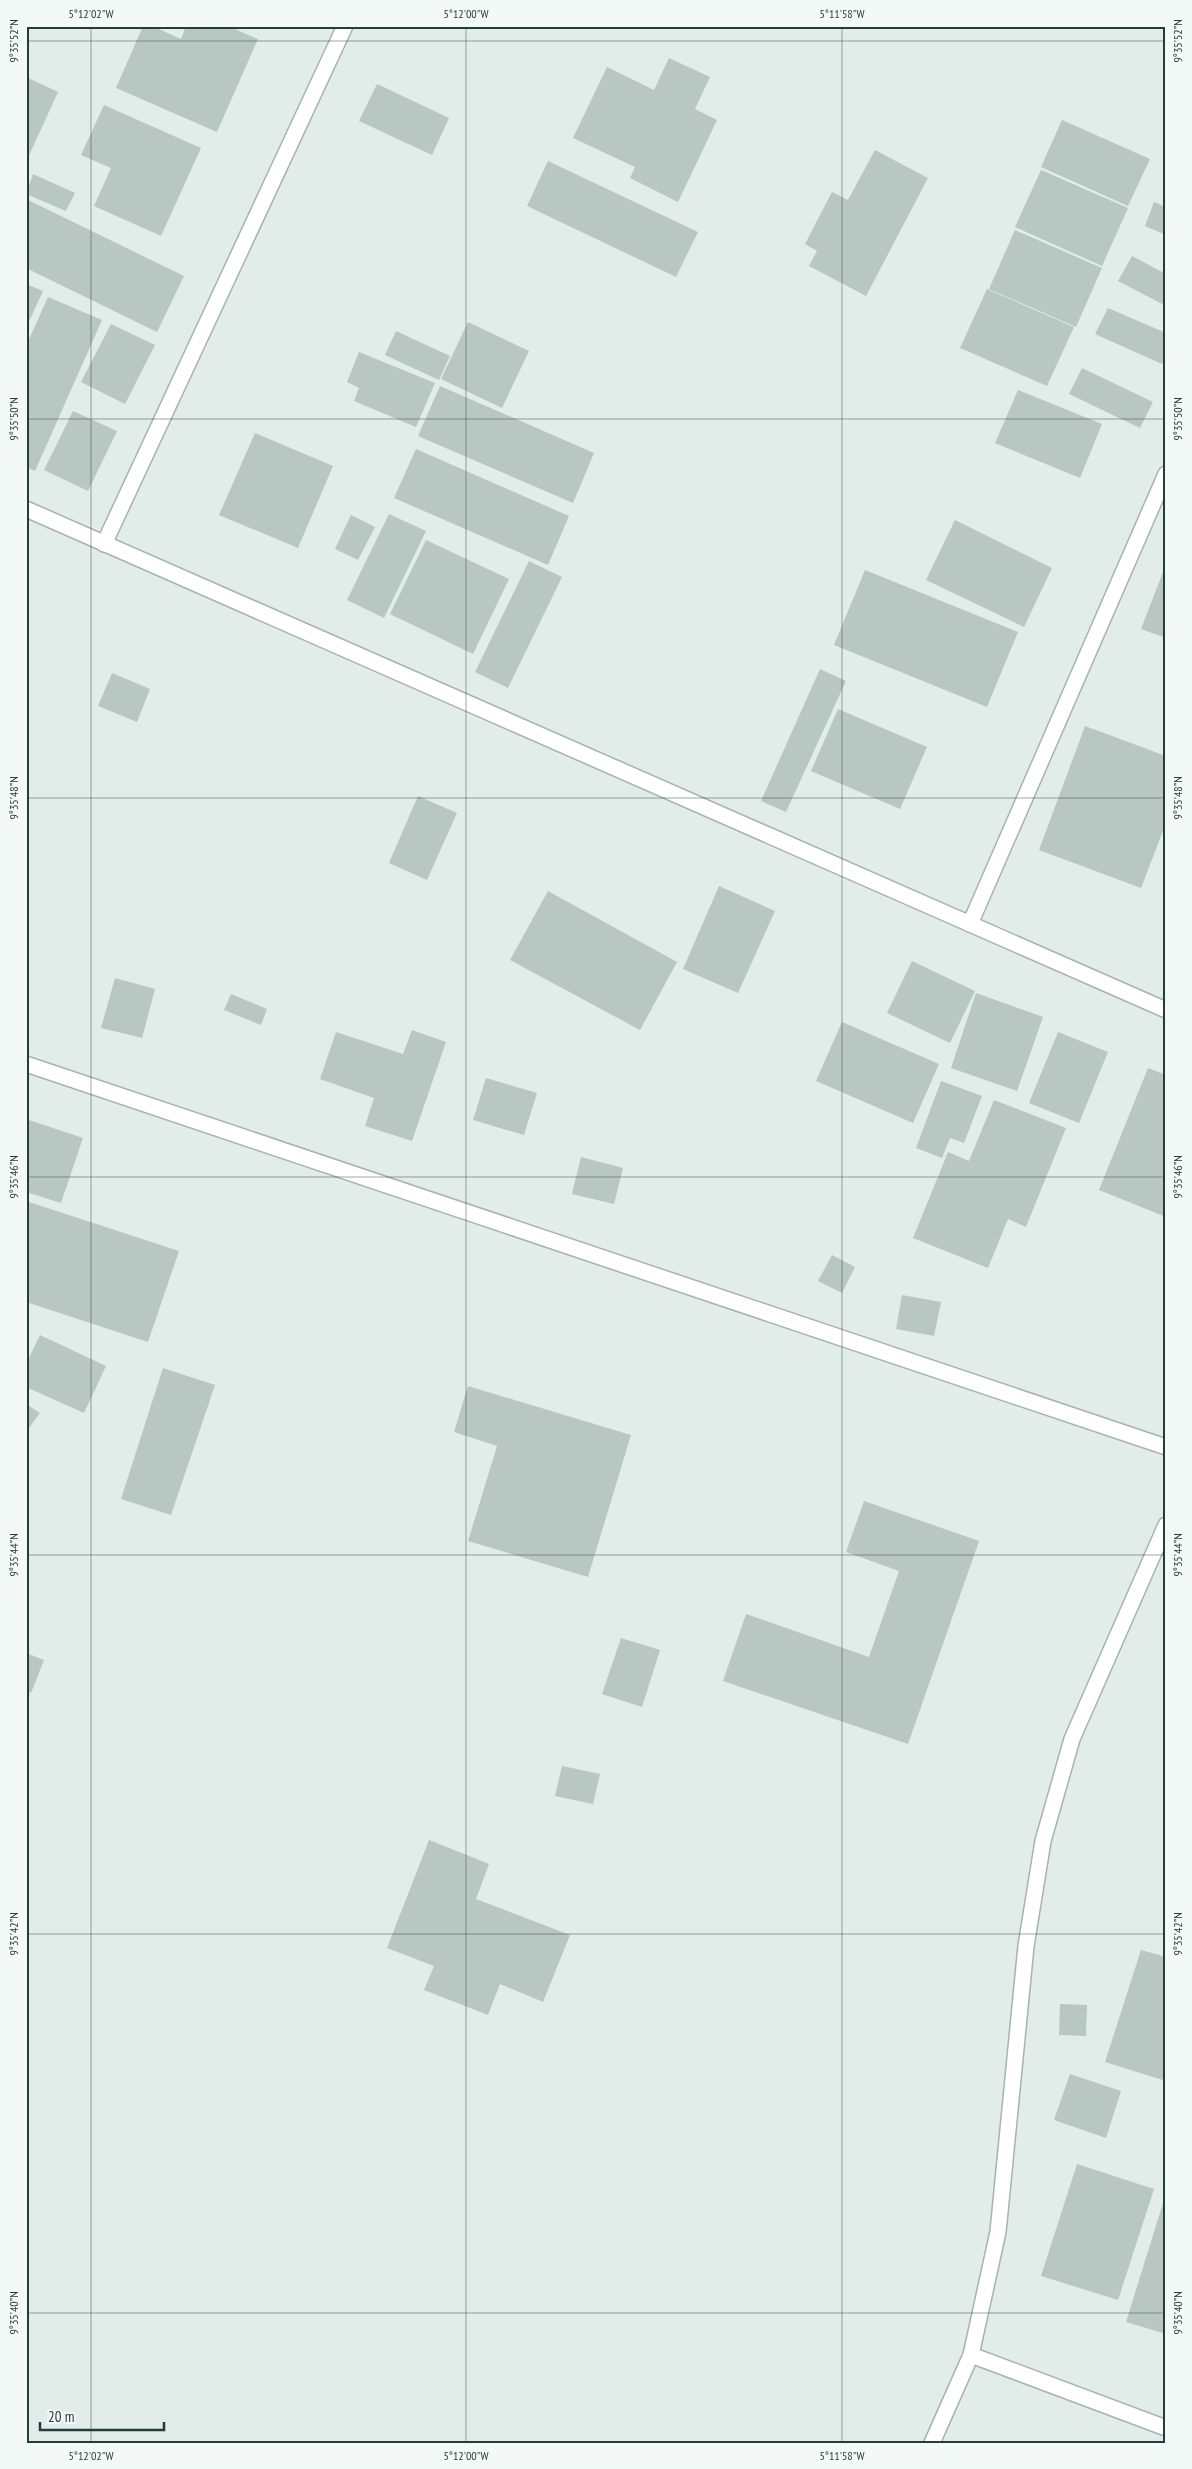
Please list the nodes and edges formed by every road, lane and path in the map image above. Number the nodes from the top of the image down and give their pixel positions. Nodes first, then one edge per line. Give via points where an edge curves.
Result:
1 (345, 26) edge
2 (1166, 474) edge
3 (26, 509) edge
4 (104, 544) junction
5 (970, 924) junction
6 (1166, 1010) edge
7 (26, 1064) edge
8 (1166, 1447) edge
9 (1166, 1525) edge
10 (971, 2355) junction
11 (1166, 2428) edge
12 (932, 2443) edge

1 - 4 street
2 - 5 street
3 - 4 street
4 - 5 street
5 - 6 street
7 - 8 street
9 - 10 street via 1072,1739 1043,1841 1026,1946 998,2232
10 - 11 street
10 - 12 street

